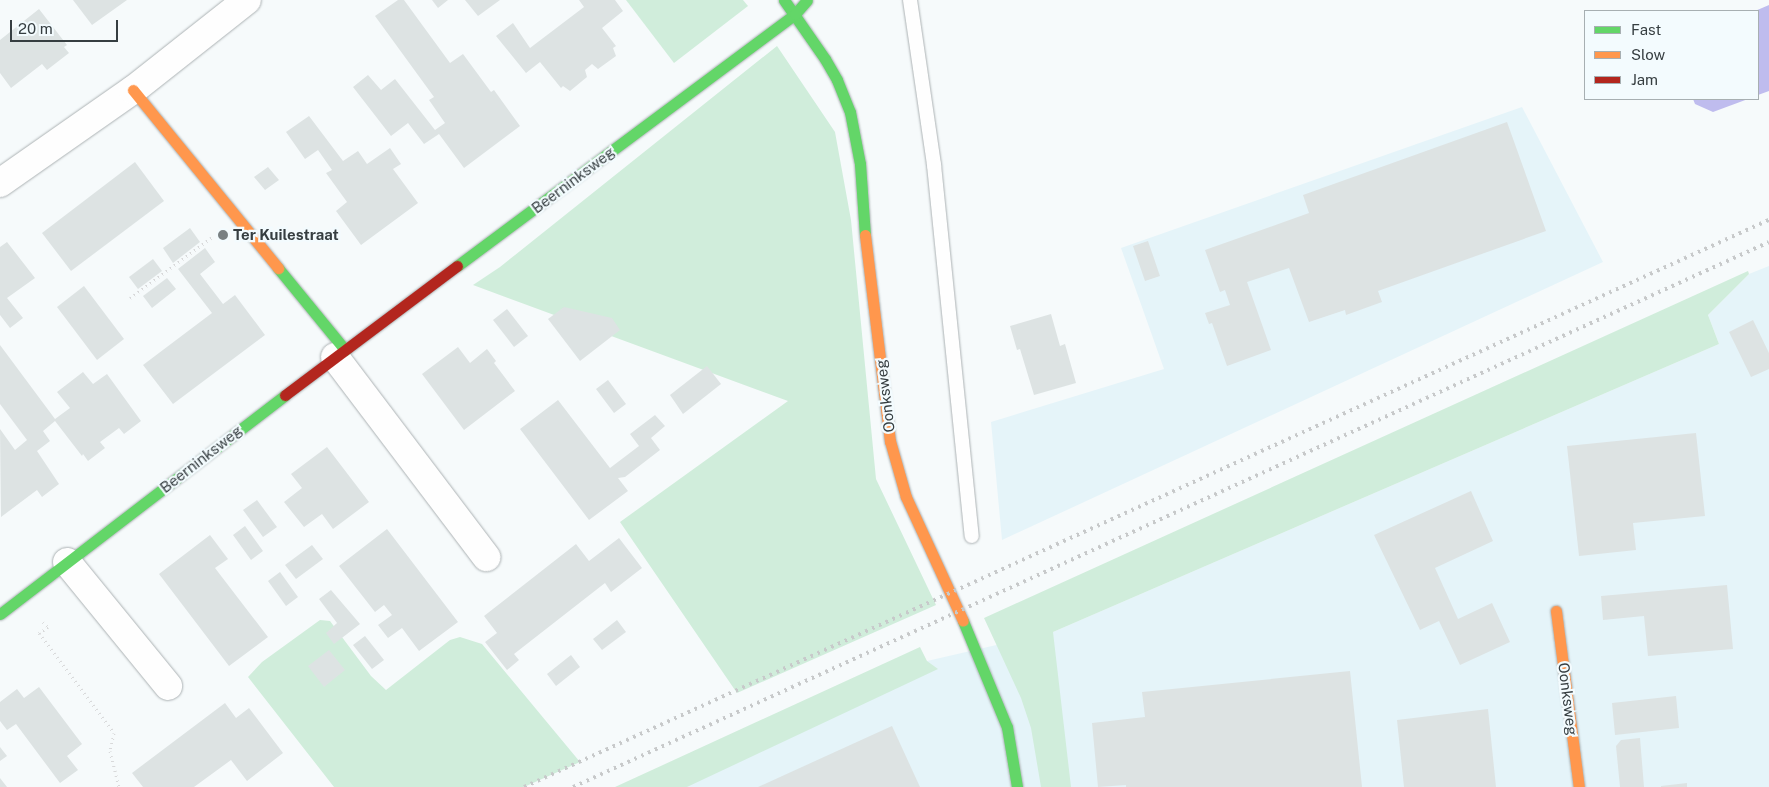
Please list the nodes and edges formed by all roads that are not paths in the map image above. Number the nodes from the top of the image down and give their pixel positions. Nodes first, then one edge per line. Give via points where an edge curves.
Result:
1 (247, 0) edge
2 (784, 0) edge
3 (807, 0) edge
4 (910, 0) edge
5 (795, 14) junction
6 (133, 90) junction
7 (0, 183) edge
8 (340, 353) junction
9 (972, 536) dead end
10 (486, 557) dead end
11 (67, 562) junction
12 (1556, 611) dead end
13 (0, 614) edge
14 (168, 686) dead end
15 (1017, 787) edge
16 (1579, 787) edge

1 - 6 street
2 - 5 street, Oonksweg
3 - 5 street, Beerninksweg
4 - 9 lane via 934,165
5 - 8 street, Beerninksweg
5 - 15 street, Oonksweg via 829,66 850,112 860,164 890,442 906,497 1007,727
6 - 7 street
6 - 8 street via 238,218
8 - 10 street
8 - 11 street, Beerninksweg
11 - 13 street, Beerninksweg
11 - 14 street
12 - 16 street, Oonksweg

